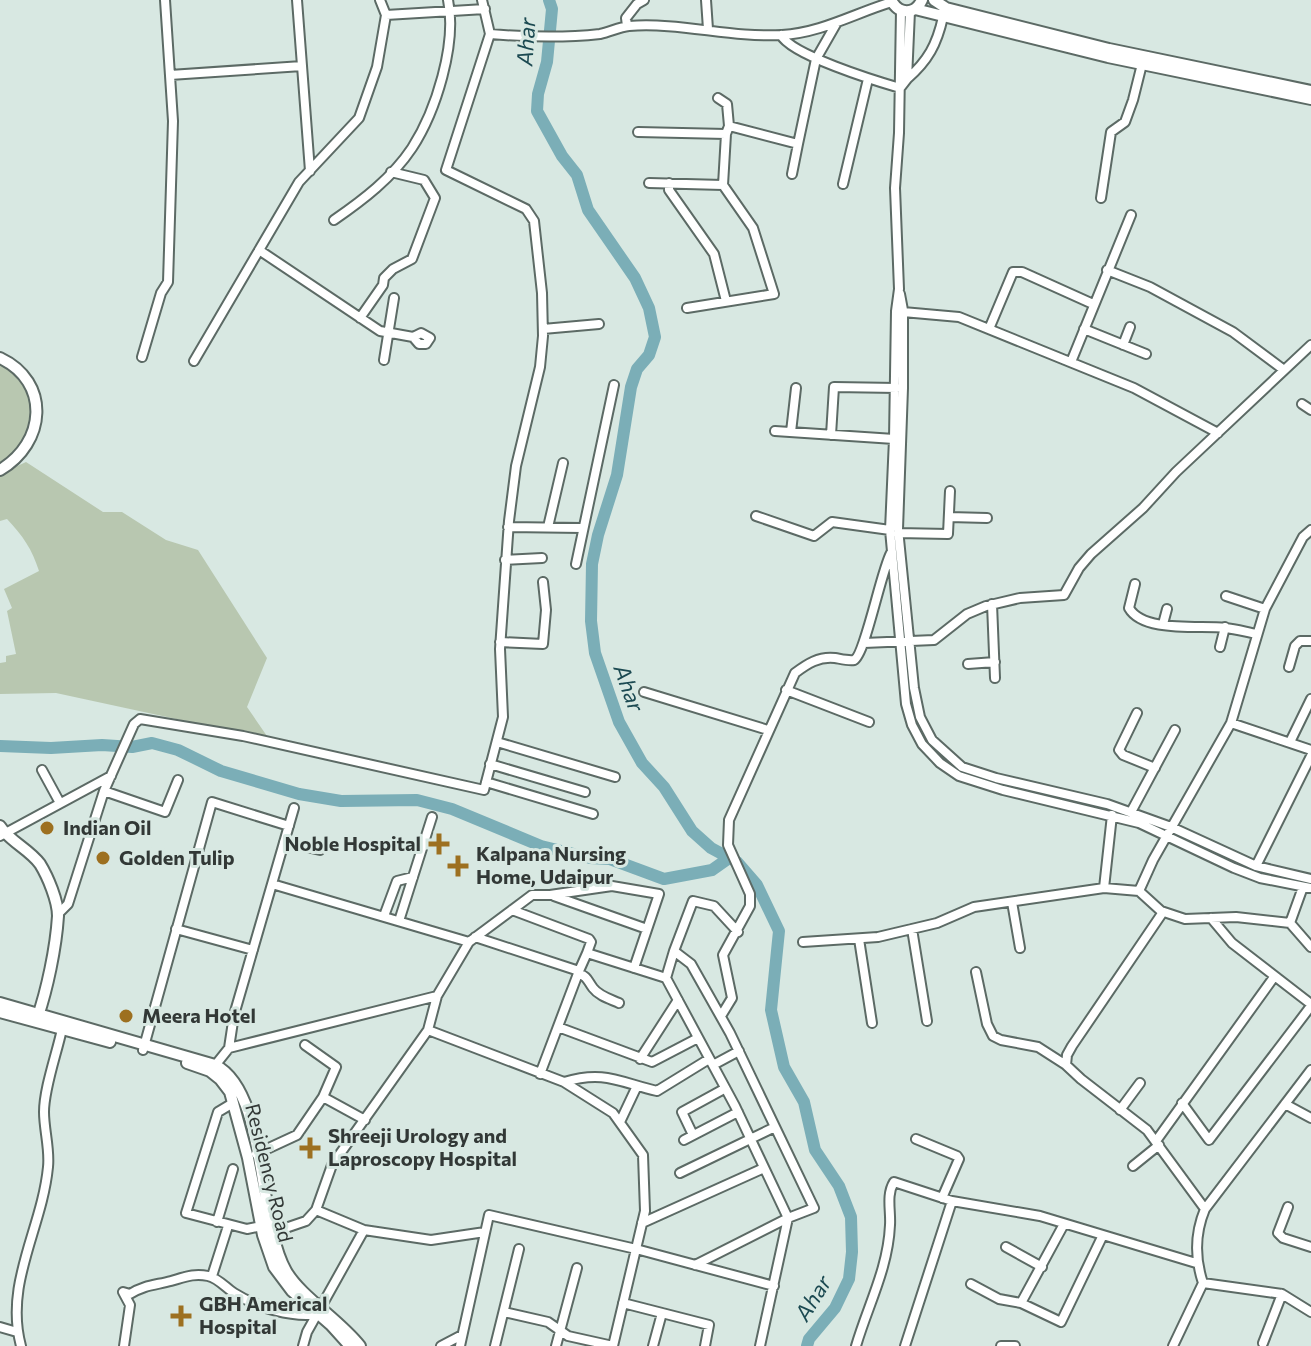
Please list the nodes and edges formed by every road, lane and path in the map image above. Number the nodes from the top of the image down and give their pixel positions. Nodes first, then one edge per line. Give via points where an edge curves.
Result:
1 (165, 0) edge
2 (297, 0) edge
3 (380, 0) edge
4 (448, 0) edge
5 (644, 0) edge
6 (706, 0) edge
7 (934, 0) edge
8 (484, 5) edge
9 (905, 6) edge
10 (450, 11) junction
11 (386, 15) junction
12 (943, 17) junction
13 (836, 24) junction
14 (627, 26) junction
15 (708, 29) junction
16 (490, 34) junction
17 (781, 35) junction
18 (816, 59) junction
19 (1142, 64) junction
20 (302, 66) junction
21 (170, 75) junction
22 (868, 79) junction
23 (907, 79) junction
24 (900, 88) junction
25 (1311, 91) edge
26 (718, 98) dead end
27 (1311, 99) edge
28 (728, 130) junction
29 (638, 132) dead end
30 (798, 144) junction
31 (310, 171) junction
32 (391, 172) junction
33 (792, 174) dead end
34 (649, 183) dead end
35 (669, 183) junction
36 (843, 184) dead end
37 (723, 185) junction
38 (1101, 198) dead end
39 (1131, 215) dead end
40 (334, 220) dead end
41 (259, 250) junction
42 (1107, 270) junction
43 (899, 289) junction
44 (394, 298) dead end
45 (726, 301) junction
46 (1093, 304) junction
47 (687, 308) dead end
48 (903, 312) junction
49 (360, 318) junction
50 (599, 324) dead end
51 (1130, 327) dead end
52 (543, 329) junction
53 (989, 329) junction
54 (1084, 329) junction
55 (388, 332) junction
56 (413, 337) dead end
57 (1123, 345) junction
58 (1311, 345) edge
59 (0, 349) edge
60 (1146, 354) dead end
61 (142, 357) dead end
62 (4, 359) edge
63 (384, 360) dead end
64 (194, 361) dead end
65 (1071, 362) junction
66 (1284, 370) junction
67 (614, 385) dead end
68 (796, 388) dead end
69 (899, 388) junction
70 (1302, 404) dead end
71 (1311, 410) edge
72 (775, 431) dead end
73 (791, 432) junction
74 (1218, 433) junction
75 (831, 435) junction
76 (894, 439) junction
77 (563, 463) dead end
78 (0, 470) edge
79 (950, 491) dead end
80 (756, 516) dead end
81 (949, 517) junction
82 (987, 518) dead end
83 (508, 527) junction
84 (548, 527) junction
85 (582, 528) junction
86 (1311, 530) edge
87 (894, 531) junction
88 (892, 551) junction
89 (542, 558) dead end
90 (505, 560) junction
91 (576, 564) dead end
92 (543, 582) dead end
93 (1135, 584) dead end
94 (1226, 596) dead end
95 (992, 604) junction
96 (1167, 609) dead end
97 (1265, 609) junction
98 (1163, 624) junction
99 (1225, 627) junction
100 (1257, 634) junction
101 (1311, 641) edge
102 (500, 642) junction
103 (904, 642) junction
104 (864, 643) junction
105 (1220, 647) dead end
106 (995, 662) junction
107 (968, 664) dead end
108 (1289, 667) dead end
109 (995, 678) dead end
110 (786, 690) junction
111 (644, 692) dead end
112 (1311, 699) edge
113 (1137, 713) dead end
114 (869, 722) dead end
115 (1231, 723) junction
116 (768, 730) junction
117 (1175, 730) dead end
118 (497, 742) junction
119 (1290, 742) junction
120 (1311, 750) edge
121 (1311, 756) edge
122 (490, 764) junction
123 (1155, 768) junction
124 (42, 770) dead end
125 (111, 776) junction
126 (615, 777) dead end
127 (178, 780) dead end
128 (486, 782) junction
129 (104, 791) junction
130 (585, 792) dead end
131 (60, 803) junction
132 (294, 808) dead end
133 (1131, 812) junction
134 (593, 814) dead end
135 (1112, 815) junction
136 (432, 817) dead end
137 (289, 826) junction
138 (1, 831) edge
139 (1169, 831) junction
140 (284, 842) junction
141 (320, 850) dead end
142 (1256, 866) junction
143 (413, 877) junction
144 (1311, 879) edge
145 (272, 884) junction
146 (1104, 888) junction
147 (1307, 888) edge
148 (1139, 891) junction
149 (550, 895) junction
150 (1012, 902) junction
151 (512, 910) junction
152 (1163, 912) junction
153 (58, 914) junction
154 (384, 916) junction
155 (1211, 918) junction
156 (399, 921) junction
157 (1290, 923) junction
158 (176, 929) junction
159 (647, 929) junction
160 (912, 929) junction
161 (738, 932) junction
162 (859, 939) junction
163 (472, 940) junction
164 (803, 942) dead end
165 (1311, 947) edge
166 (1020, 948) dead end
167 (253, 950) junction
168 (674, 951) junction
169 (587, 953) junction
170 (634, 968) junction
171 (579, 972) junction
172 (976, 972) dead end
173 (1274, 977) junction
174 (666, 978) junction
175 (437, 996) junction
176 (678, 1000) junction
177 (0, 1003) edge
178 (619, 1003) dead end
179 (1311, 1005) edge
180 (0, 1012) edge
181 (721, 1016) junction
182 (37, 1018) junction
183 (927, 1021) dead end
184 (872, 1023) dead end
185 (558, 1027) junction
186 (62, 1029) junction
187 (428, 1030) junction
188 (698, 1038) junction
189 (305, 1045) dead end
190 (144, 1048) junction
191 (229, 1048) junction
192 (739, 1051) junction
193 (640, 1059) junction
194 (711, 1062) junction
195 (1066, 1065) junction
196 (212, 1068) junction
197 (1311, 1070) edge
198 (540, 1074) junction
199 (564, 1082) junction
200 (1140, 1083) dead end
201 (637, 1086) junction
202 (724, 1089) junction
203 (323, 1097) junction
204 (233, 1103) junction
205 (1182, 1103) junction
206 (1285, 1104) junction
207 (1120, 1110) junction
208 (738, 1112) junction
209 (1311, 1118) edge
210 (365, 1120) junction
211 (620, 1122) junction
212 (775, 1127) junction
213 (693, 1135) junction
214 (750, 1138) junction
215 (916, 1139) dead end
216 (684, 1140) dead end
217 (1157, 1143) junction
218 (253, 1155) junction
219 (1133, 1166) dead end
220 (764, 1168) junction
221 (233, 1169) dead end
222 (680, 1173) dead end
223 (942, 1198) junction
224 (952, 1201) junction
225 (1288, 1207) dead end
226 (1205, 1209) junction
227 (316, 1210) junction
228 (788, 1218) junction
229 (217, 1222) junction
230 (642, 1223) junction
231 (1064, 1224) junction
232 (228, 1226) junction
233 (364, 1230) junction
234 (266, 1231) junction
235 (485, 1232) junction
236 (1102, 1237) junction
237 (1006, 1247) dead end
238 (1311, 1247) edge
239 (519, 1249) dead end
240 (636, 1249) junction
241 (1196, 1263) junction
242 (695, 1265) junction
243 (1042, 1267) junction
244 (577, 1268) dead end
245 (212, 1276) junction
246 (1203, 1283) junction
247 (971, 1284) dead end
248 (774, 1286) junction
249 (1282, 1294) junction
250 (623, 1303) junction
251 (1021, 1303) junction
252 (321, 1310) junction
253 (504, 1312) junction
254 (1311, 1312) edge
255 (662, 1313) junction
256 (0, 1327) edge
257 (559, 1331) junction
258 (17, 1332) junction
259 (462, 1335) junction
260 (1263, 1343) dead end
261 (21, 1346) edge
262 (124, 1346) edge
263 (303, 1346) edge
264 (350, 1346) edge
265 (360, 1346) edge
266 (441, 1346) edge
267 (460, 1346) edge
268 (495, 1346) edge
269 (556, 1346) edge
270 (613, 1346) edge
271 (653, 1346) edge
272 (705, 1346) edge
273 (760, 1346) edge
274 (856, 1346) edge
275 (905, 1346) edge
276 (1001, 1346) edge
277 (1015, 1346) edge
278 (1173, 1346) edge

1 - 21 street
2 - 20 street
3 - 11 street
4 - 10 street
5 - 14 street via 626,18
6 - 15 street
7 - 25 main road via 946,8 1040,32
8 - 10 street
8 - 16 street
9 - 12 main road
9 - 13 street via 864,11
9 - 23 street
9 - 24 street
10 - 11 street
10 - 32 street via 441,82 411,150
11 - 31 street via 377,67 359,118
12 - 19 main road
12 - 23 street via 934,48
13 - 17 street
13 - 18 street
14 - 15 street
14 - 16 street via 601,34
15 - 17 street
16 - 52 street via 446,170 526,209 534,221
17 - 18 street
18 - 22 street
18 - 30 street
19 - 27 main road
19 - 38 street via 1125,122 1111,132
20 - 21 street
20 - 31 street
21 - 61 street via 168,282
22 - 24 street
22 - 36 street
23 - 24 street
24 - 43 street via 895,188
26 - 28 street via 727,104
28 - 29 street
28 - 30 street
28 - 37 street
30 - 33 street
31 - 41 street
32 - 40 street
32 - 49 street via 424,180 435,198 412,259 384,278
34 - 35 street
35 - 37 street
35 - 45 street via 714,254
37 - 45 street via 753,228 774,294
39 - 42 street
41 - 49 street
41 - 64 street
42 - 46 street
42 - 66 street via 1161,292 1233,332
43 - 48 street
43 - 69 street
44 - 55 street
45 - 47 street
46 - 53 street via 1013,272
46 - 54 street
48 - 53 street via 959,317
48 - 69 street
49 - 55 street
50 - 52 street
51 - 57 street
52 - 83 street
53 - 65 street
54 - 57 street
54 - 65 street
55 - 56 street
55 - 63 street
57 - 60 street
58 - 66 street
59 - 62 main road
62 - 78 main road via 30,385 37,409 24,451
65 - 74 street
66 - 74 street
67 - 85 street
68 - 73 street
69 - 75 street via 834,387
69 - 76 street
69 - 87 street
70 - 71 street
72 - 73 street
73 - 75 street
74 - 95 street via 1091,554 1064,595
75 - 76 street
76 - 87 street
77 - 84 street
79 - 81 street
80 - 87 street via 814,536 832,522
81 - 82 street
81 - 87 street via 946,536
83 - 84 street
83 - 90 street
84 - 85 street
85 - 91 street
86 - 97 street
87 - 88 street
87 - 103 street
88 - 103 street
88 - 104 street
89 - 90 street
90 - 102 street
92 - 102 street via 543,644
93 - 98 street via 1131,612
94 - 97 street
95 - 103 street via 967,614 934,640
95 - 106 street
96 - 98 street
97 - 100 street
98 - 99 street
99 - 100 street
99 - 105 street
100 - 115 street
101 - 108 street via 1295,646
102 - 118 street via 503,717
103 - 104 street
103 - 133 street via 920,717 947,756 996,778
103 - 135 street via 912,725 940,763 959,776 1003,790
104 - 110 street via 852,661 829,658 805,666
106 - 107 street
106 - 109 street
110 - 114 street
110 - 116 street
111 - 116 street
112 - 119 street
113 - 123 street via 1119,750
115 - 119 street
115 - 139 street
116 - 161 street via 729,820 728,845 750,894
117 - 123 street
118 - 122 street
118 - 126 street
119 - 120 street
121 - 142 street
122 - 128 street
122 - 130 street
123 - 133 street
124 - 131 street
125 - 128 street via 140,719 229,733 484,790
125 - 129 street
125 - 131 street
127 - 129 street via 165,812
128 - 134 street
129 - 153 street via 68,904
131 - 138 street
132 - 137 street
133 - 139 street
135 - 139 street
135 - 146 street
136 - 143 street
137 - 140 street
137 - 158 street via 212,802
138 - 153 main road via 39,863
139 - 142 street
139 - 147 street via 1234,868
139 - 148 street
140 - 141 street
140 - 145 street
142 - 144 street
143 - 154 street via 397,881
143 - 156 street
145 - 154 street
145 - 167 street
146 - 148 street
146 - 150 street
147 - 157 street
148 - 152 street
149 - 151 street via 532,895
149 - 159 street
149 - 159 street via 612,886 659,894
150 - 160 street via 974,907
150 - 166 street
151 - 163 street
151 - 169 street via 589,939
152 - 155 street via 1185,919
152 - 195 street via 1072,1046
153 - 182 main road
154 - 156 street
155 - 157 street
155 - 173 street
156 - 163 street
157 - 165 street
158 - 167 street
158 - 190 street
159 - 170 street
160 - 162 street
160 - 183 street
161 - 168 street via 714,906 693,901
161 - 181 street via 723,955 732,998
162 - 164 street
162 - 184 street
163 - 171 street
163 - 175 street
167 - 191 street
168 - 174 street
168 - 181 street via 691,964
169 - 170 street
169 - 171 street
170 - 174 street
171 - 178 street via 603,996
171 - 185 street
172 - 195 street via 993,1036 1038,1047
173 - 179 street
173 - 205 street
174 - 176 street
175 - 187 street
175 - 191 street
176 - 188 street
176 - 193 street
177 - 182 main road
179 - 205 street via 1209,1140
180 - 182 main road
181 - 192 street
182 - 186 main road
182 - 190 main road
185 - 193 street
185 - 198 street
186 - 190 main road
186 - 258 street via 43,1109 48,1165 20,1271
187 - 198 street
187 - 210 street
188 - 193 street via 652,1062
188 - 194 street
189 - 203 street via 336,1067
190 - 196 main road
191 - 196 street
192 - 194 street
192 - 212 street
194 - 201 street via 657,1091
194 - 202 street
195 - 207 street
196 - 204 main road, Residency Road
196 - 218 main road via 228,1071 234,1079 246,1107
197 - 206 street
198 - 199 street
199 - 201 street via 587,1075
199 - 211 street
200 - 207 street
201 - 211 street
202 - 208 street
202 - 213 street via 682,1112
203 - 210 street
203 - 218 street via 297,1135
204 - 218 main road, Residency Road
204 - 229 street via 218,1112 186,1213
205 - 217 street
206 - 209 street
206 - 226 street
207 - 217 street
208 - 213 street
208 - 214 street
210 - 227 street via 332,1165
211 - 230 street via 643,1155
212 - 214 street
212 - 228 street via 814,1208
213 - 216 street
214 - 220 street
214 - 222 street
215 - 223 street via 959,1159
217 - 219 street
217 - 226 street
218 - 234 main road, Residency Road
220 - 228 street
220 - 230 street
221 - 229 street
223 - 224 street
223 - 274 street via 898,1182 891,1186 889,1244
224 - 231 street
224 - 275 street
225 - 238 street via 1278,1233
226 - 241 street
227 - 233 street
227 - 234 street via 306,1221
228 - 242 street
228 - 248 street
229 - 232 street
230 - 240 street
231 - 236 street
231 - 243 street
232 - 234 street
232 - 245 street
233 - 235 street via 431,1240
233 - 252 street
234 - 252 main road, Residency Road via 274,1267 292,1291
235 - 240 street via 489,1215
235 - 259 street
236 - 241 street
236 - 251 street via 1061,1322
237 - 243 street
239 - 253 street
240 - 242 street
240 - 250 street
241 - 246 street
242 - 248 street
243 - 251 street
244 - 257 street
245 - 252 street via 236,1294 287,1314
245 - 262 street via 191,1274 123,1292 130,1305
246 - 249 street
246 - 278 street
247 - 251 street via 1012,1304
248 - 273 street
249 - 254 street
249 - 260 street
250 - 255 street
250 - 270 street
252 - 263 street
252 - 264 main road, Residency Road
252 - 265 main road
253 - 257 street via 548,1322
253 - 268 street
255 - 271 street
255 - 272 street via 709,1325
256 - 258 street
257 - 269 street
257 - 270 street
258 - 261 street
259 - 266 street
259 - 267 street
276 - 277 street

